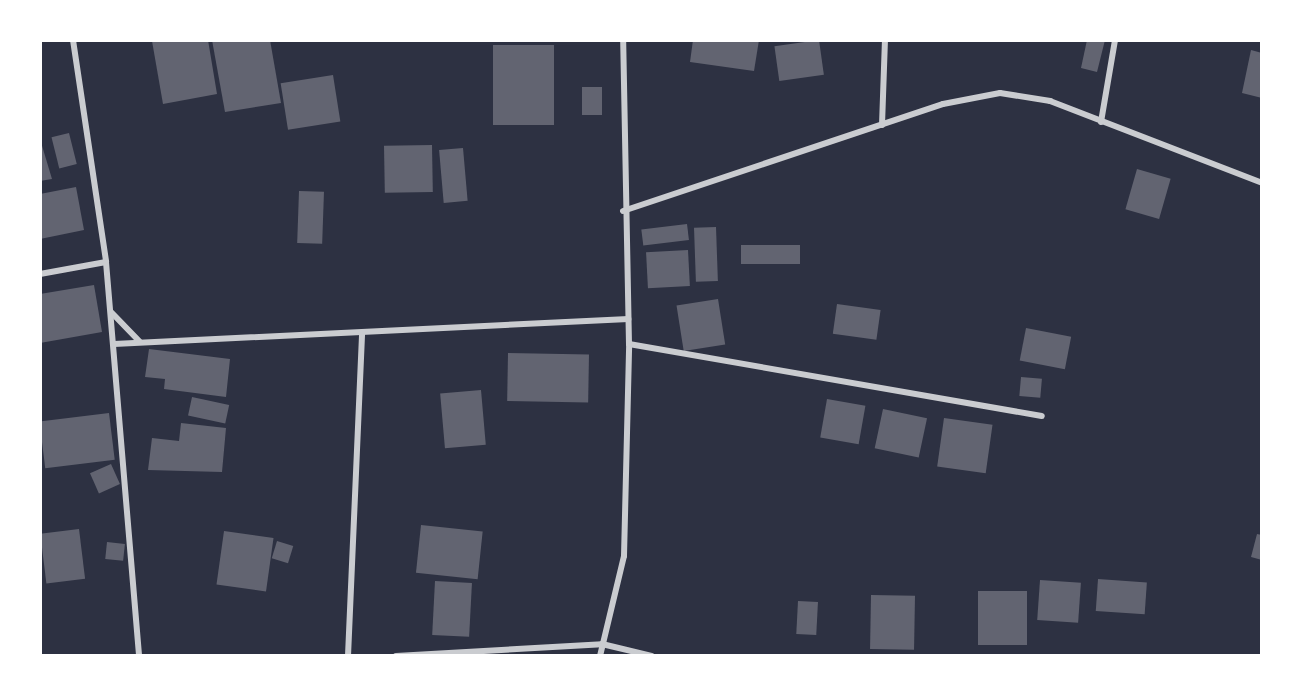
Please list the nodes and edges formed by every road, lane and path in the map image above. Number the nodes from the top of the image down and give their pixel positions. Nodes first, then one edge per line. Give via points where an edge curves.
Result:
1 (73, 40) edge
2 (623, 40) edge
3 (885, 40) edge
4 (1115, 40) edge
5 (1101, 122) junction
6 (882, 124) junction
7 (1262, 183) edge
8 (623, 212) junction
9 (106, 262) junction
10 (40, 274) edge
11 (111, 313) junction
12 (628, 319) junction
13 (362, 333) junction
14 (140, 342) junction
15 (114, 344) junction
16 (629, 344) junction
17 (1042, 416) dead end
18 (602, 644) junction
19 (139, 656) edge
20 (348, 656) edge
21 (396, 656) edge
22 (600, 656) edge
23 (652, 656) edge

1 - 9 street
2 - 8 street
3 - 6 street
4 - 5 street
5 - 6 street via 1050,101 1000,93
5 - 7 street
6 - 8 street
8 - 12 street
9 - 10 street
9 - 11 street
11 - 14 street
11 - 15 street
12 - 13 street
12 - 16 street
13 - 14 street
13 - 20 street
14 - 15 street
15 - 19 street
16 - 17 street
16 - 18 street via 624,556
18 - 21 street
18 - 22 street
18 - 23 street

